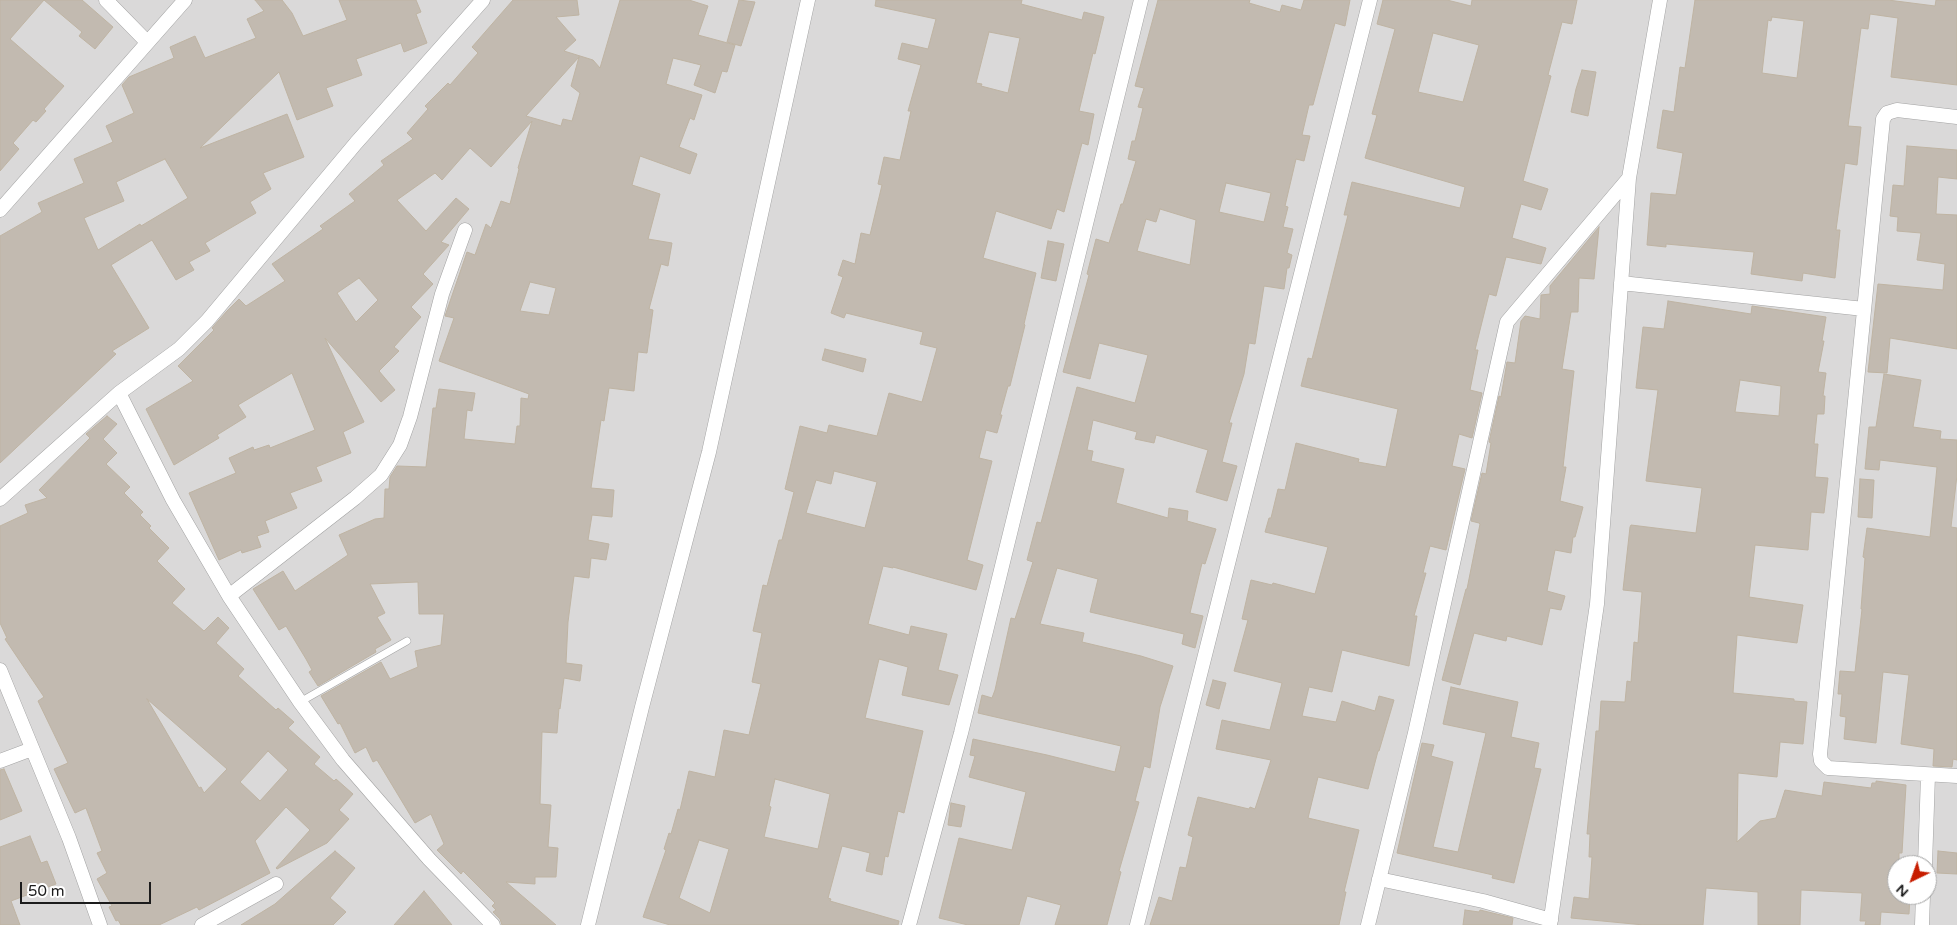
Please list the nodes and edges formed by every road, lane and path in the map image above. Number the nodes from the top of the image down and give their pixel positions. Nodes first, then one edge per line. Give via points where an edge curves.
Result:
1 (106, 0) edge
2 (185, 0) edge
3 (484, 0) edge
4 (808, 0) edge
5 (1141, 0) edge
6 (1370, 0) edge
7 (1660, 0) edge
8 (147, 42) junction
9 (1957, 118) edge
10 (1629, 178) junction
11 (0, 210) edge
12 (465, 230) dead end
13 (1621, 283) junction
14 (1864, 309) junction
15 (119, 393) junction
16 (0, 499) edge
17 (229, 596) junction
18 (406, 641) dead end
19 (0, 670) edge
20 (300, 702) junction
21 (32, 749) junction
22 (0, 761) edge
23 (1928, 775) junction
24 (1957, 776) edge
25 (1924, 855) edge
26 (1379, 879) junction
27 (276, 884) dead end
28 (1923, 905) edge
29 (1550, 922) edge
30 (100, 925) edge
31 (202, 925) edge
32 (493, 925) edge
33 (588, 925) edge
34 (909, 925) edge
35 (1138, 925) edge
36 (1368, 925) edge
37 (1922, 925) edge

1 - 8 street
2 - 8 street
3 - 15 street via 356,143 207,321 179,350
4 - 33 street via 709,452
5 - 34 street via 960,733
6 - 35 street
7 - 10 street
8 - 11 street
9 - 14 street via 1897,110 1887,113 1883,119
10 - 13 street
10 - 26 street via 1507,322
12 - 17 street via 442,294 400,446 381,475 355,498
13 - 14 street
13 - 29 street via 1597,604
14 - 23 street via 1820,754 1821,761 1828,768
15 - 16 street
15 - 17 street via 173,500
17 - 20 street
18 - 20 lane
19 - 21 street
20 - 32 street via 342,760 429,859
21 - 22 street
21 - 30 street
23 - 24 street
23 - 25 street
26 - 29 street via 1483,901
26 - 36 street
27 - 31 street
28 - 37 street

